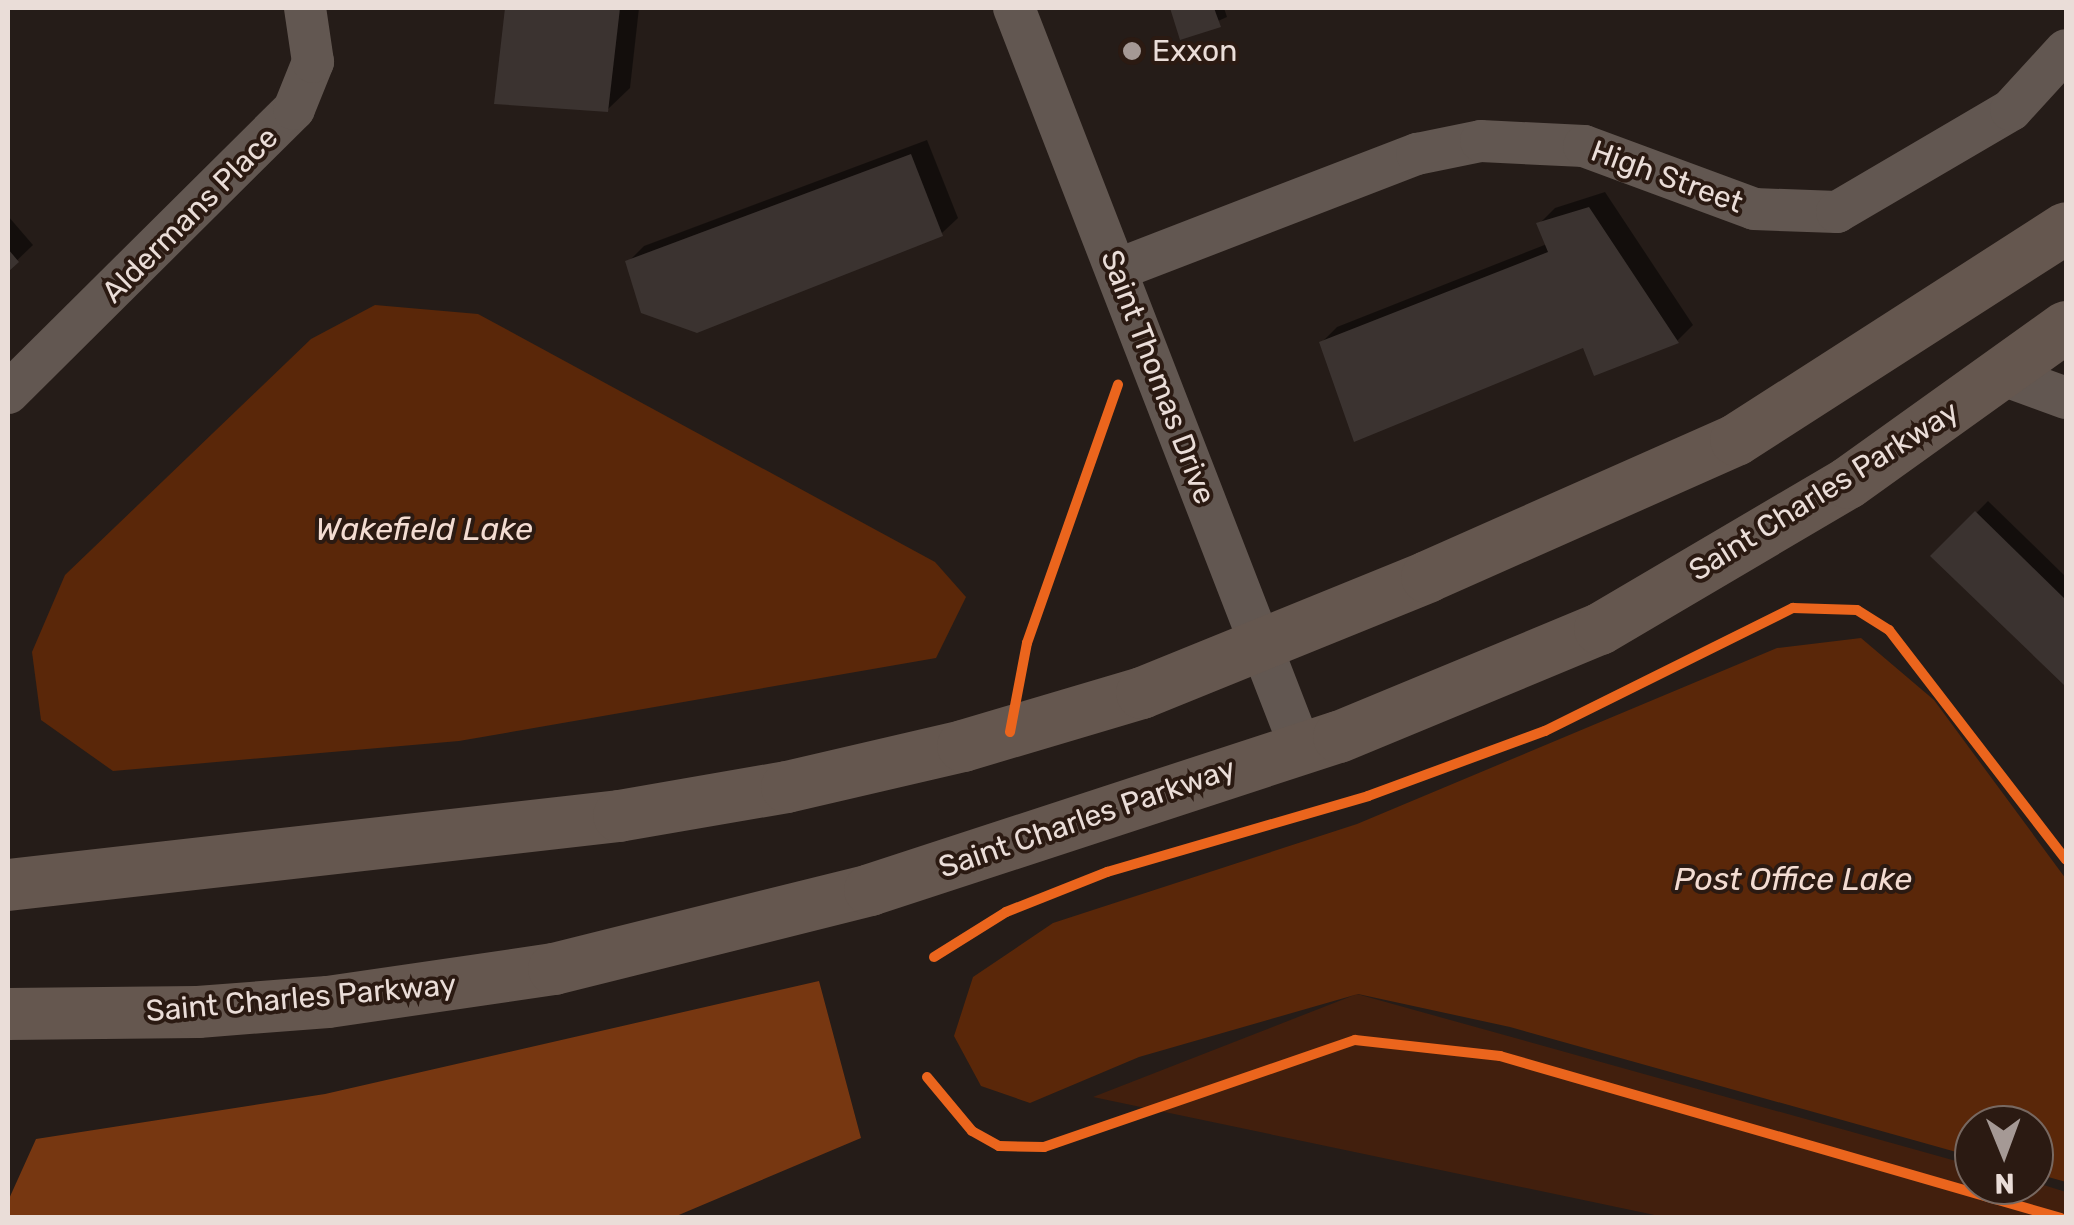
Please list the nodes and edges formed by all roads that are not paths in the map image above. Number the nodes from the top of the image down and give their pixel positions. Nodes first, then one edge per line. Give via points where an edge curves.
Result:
1 (304, 8) edge
2 (1014, 8) edge
3 (2066, 50) edge
4 (2066, 228) edge
5 (1116, 270) junction
6 (2066, 326) edge
7 (2003, 374) junction
8 (8, 393) edge
9 (2066, 398) edge
10 (1262, 645) junction
11 (1300, 746) junction
12 (8, 885) edge
13 (8, 1014) edge

1 - 8 street, Aldermans Place via 313,62 294,109
2 - 5 street, Saint Thomas Drive
3 - 5 street, High Street via 2011,110 1837,212 1754,209 1584,146 1482,141 1417,154
4 - 10 main road via 1736,440
5 - 10 street, Saint Thomas Drive
6 - 7 main road, Saint Charles Parkway
7 - 9 street
7 - 11 main road, Saint Charles Parkway via 1848,483 1600,629 1427,703
10 - 11 street, Saint Thomas Drive
10 - 12 main road via 1123,698 787,787 619,816
11 - 13 main road, Saint Charles Parkway via 886,885 554,968 328,1002 198,1012

